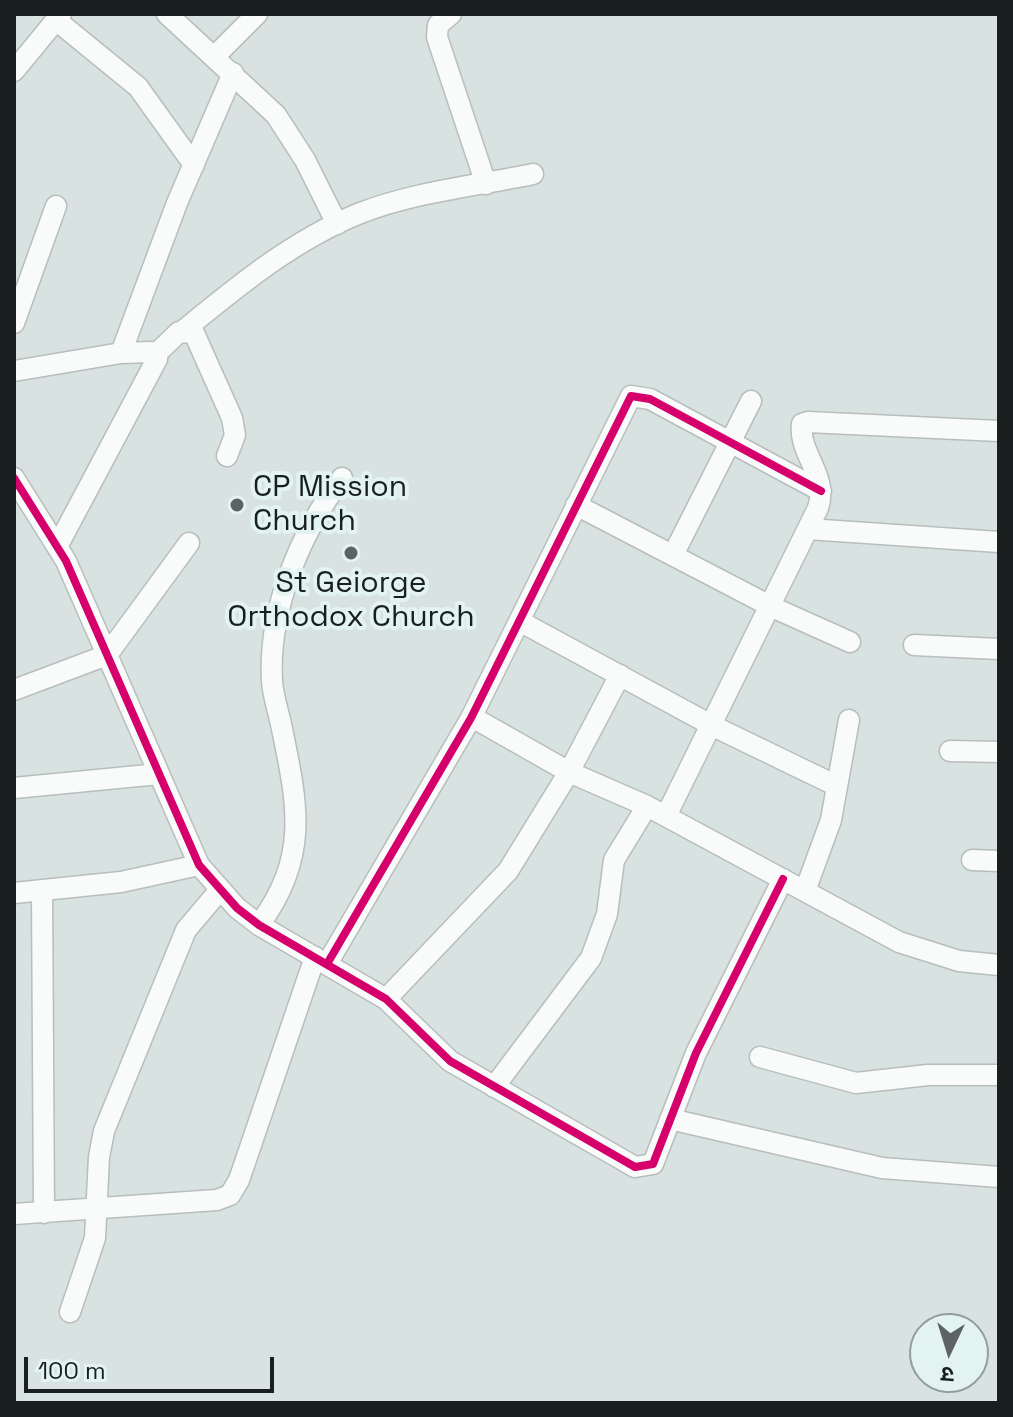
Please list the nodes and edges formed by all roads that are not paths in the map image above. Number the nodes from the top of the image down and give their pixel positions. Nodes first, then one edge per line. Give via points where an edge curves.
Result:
1 (167, 14) edge
2 (257, 14) edge
3 (451, 14) edge
4 (59, 17) edge
5 (214, 57) junction
6 (14, 71) edge
7 (233, 73) junction
8 (194, 165) junction
9 (533, 174) dead end
10 (486, 184) junction
11 (56, 206) dead end
12 (337, 224) junction
13 (14, 323) edge
14 (184, 330) junction
15 (121, 353) junction
16 (156, 354) junction
17 (14, 371) edge
18 (751, 401) dead end
19 (999, 431) edge
20 (730, 444) junction
21 (227, 456) dead end
22 (14, 478) edge
23 (342, 478) dead end
24 (821, 491) junction
25 (576, 505) junction
26 (808, 529) junction
27 (999, 542) edge
28 (189, 543) dead end
29 (58, 545) junction
30 (673, 555) junction
31 (772, 607) junction
32 (521, 622) junction
33 (850, 642) dead end
34 (914, 645) dead end
35 (999, 649) edge
36 (107, 655) junction
37 (620, 675) junction
38 (14, 690) edge
39 (472, 717) junction
40 (849, 720) dead end
41 (713, 726) junction
42 (950, 751) dead end
43 (999, 752) edge
44 (569, 772) junction
45 (159, 774) junction
46 (837, 786) junction
47 (14, 788) edge
48 (647, 806) junction
49 (666, 816) junction
50 (972, 860) dead end
51 (999, 861) edge
52 (199, 865) junction
53 (783, 879) junction
54 (42, 890) junction
55 (219, 891) junction
56 (805, 891) junction
57 (14, 893) edge
58 (259, 925) junction
59 (321, 961) junction
60 (999, 965) edge
61 (386, 999) junction
62 (760, 1057) dead end
63 (999, 1075) edge
64 (494, 1087) junction
65 (670, 1119) junction
66 (999, 1177) edge
67 (99, 1210) junction
68 (44, 1213) junction
69 (14, 1214) edge
70 (70, 1312) dead end

1 - 5 street
2 - 5 street
3 - 10 street via 438,25 437,37
4 - 6 street
4 - 8 street via 138,87
5 - 7 street
7 - 8 street
7 - 12 street via 287,129
8 - 15 street
9 - 10 street
10 - 12 street via 397,203
11 - 13 street
12 - 14 street via 279,255
14 - 16 street
14 - 21 street via 194,333 202,346 232,418 235,435
15 - 16 street
15 - 17 street
16 - 29 street via 156,364
18 - 20 street
19 - 24 street via 806,422 801,431
20 - 24 street
20 - 25 street via 650,399 631,396
20 - 30 street
22 - 29 street
23 - 58 street via 317,510 274,636 272,682 297,798 296,846 280,897
24 - 26 street
25 - 30 street
25 - 32 street
26 - 27 street
26 - 31 street
28 - 36 street
29 - 36 street
30 - 31 street
31 - 33 street
31 - 41 street
32 - 37 street
32 - 39 street
34 - 35 street
36 - 38 street
36 - 45 street
37 - 41 street
37 - 44 street
39 - 44 street
39 - 59 street
40 - 46 street
41 - 46 street
41 - 49 street
42 - 43 street
44 - 48 street
44 - 61 street via 500,882
45 - 47 street
45 - 52 street
46 - 56 street via 826,840
48 - 49 street
48 - 64 street via 614,860 607,914 591,958
49 - 53 street
50 - 51 street
52 - 54 street via 121,882
52 - 55 street
53 - 56 street
53 - 65 street via 696,1053
54 - 57 street
54 - 68 street
55 - 58 street
55 - 67 street via 186,930 104,1131
56 - 60 street via 928,954
58 - 59 street
59 - 61 street
59 - 67 street via 230,1195
61 - 64 street via 450,1061
62 - 63 street via 856,1083
64 - 65 street via 635,1167 653,1164
65 - 66 street via 882,1168
67 - 68 street
67 - 70 street
68 - 69 street

